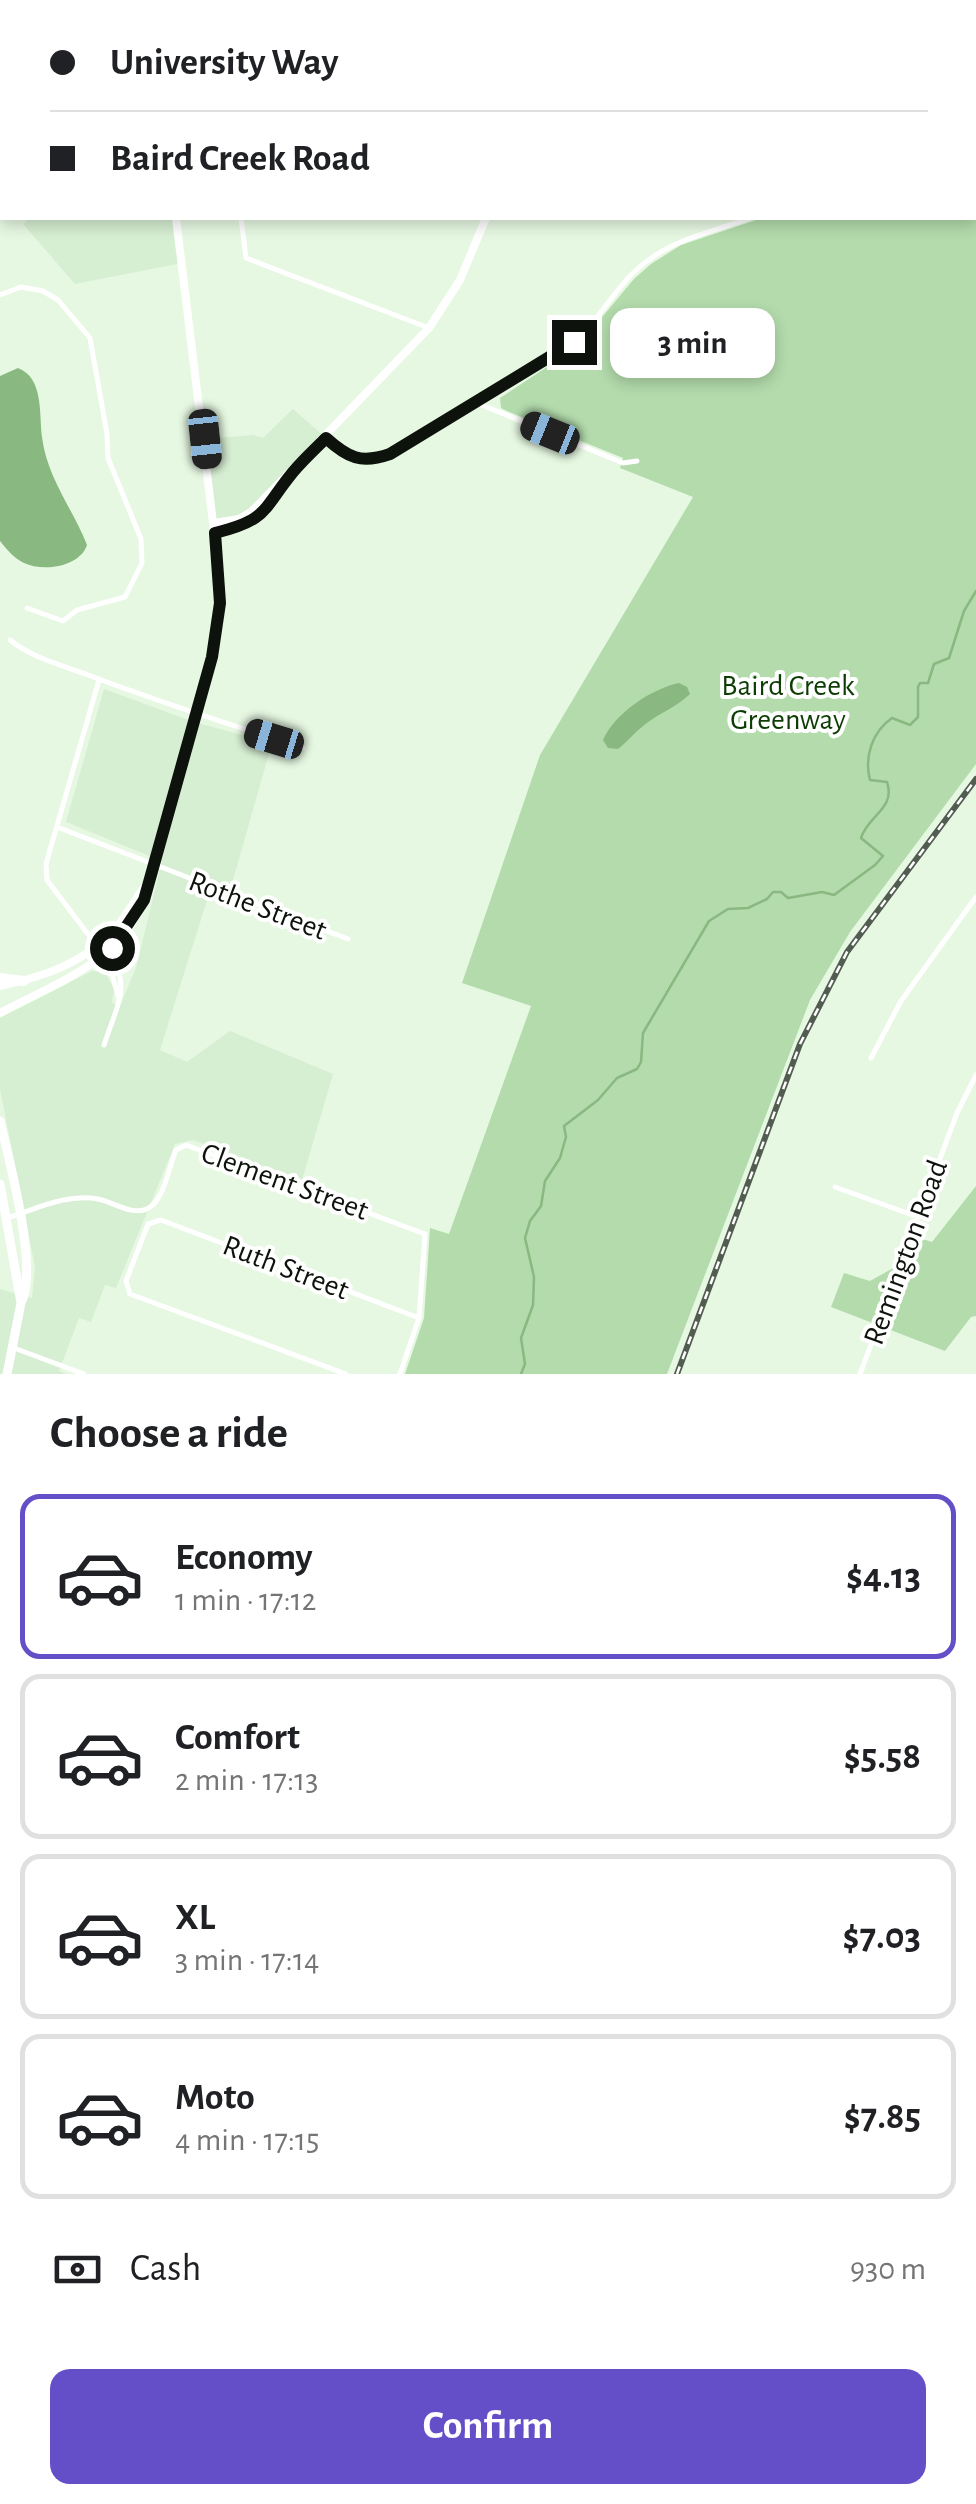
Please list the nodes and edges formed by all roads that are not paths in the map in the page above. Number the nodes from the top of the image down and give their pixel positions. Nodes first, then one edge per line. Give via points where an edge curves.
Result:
1 (176, 220) edge
2 (241, 220) edge
3 (485, 220) edge
4 (743, 220) edge
5 (0, 295) edge
6 (429, 328) junction
7 (478, 403) junction
8 (326, 438) junction
9 (638, 461) dead end
10 (215, 528) junction
11 (28, 608) dead end
12 (10, 640) dead end
13 (99, 680) junction
14 (196, 715) junction
15 (303, 748) dead end
16 (57, 826) junction
17 (153, 864) junction
18 (146, 885) junction
19 (976, 897) edge
20 (973, 906) edge
21 (348, 939) dead end
22 (97, 946) junction
23 (108, 952) junction
24 (100, 959) junction
25 (24, 981) joint
26 (0, 982) edge
27 (118, 999) junction
28 (0, 1013) edge
29 (104, 1045) dead end
30 (871, 1058) dead end
31 (976, 1075) edge
32 (0, 1121) edge
33 (0, 1184) edge
34 (834, 1187) dead end
35 (19, 1214) junction
36 (918, 1217) junction
37 (7, 1218) junction
38 (21, 1303) junction
39 (419, 1318) junction
40 (14, 1348) junction
41 (7, 1374) edge
42 (84, 1374) edge
43 (346, 1374) edge
44 (400, 1374) edge
45 (862, 1374) edge

1 - 10 main road
2 - 6 street via 246,258
3 - 6 main road via 460,280
4 - 7 street via 658,252 574,342
5 - 11 street via 21,288 44,292 90,338 108,458 141,539 142,563 124,597 77,610 63,622
6 - 8 main road
7 - 8 street via 376,459 353,459
7 - 9 street via 623,463
8 - 10 main road via 251,512
10 - 14 main road via 220,603
12 - 13 street
13 - 14 street
13 - 16 street
14 - 15 street
14 - 17 main road
16 - 17 street, Rothe Street
16 - 22 street via 47,880
17 - 18 main road
17 - 21 street, Rothe Street
18 - 22 main road
18 - 23 main road via 138,912
19 - 20 street
20 - 30 street via 895,1011
22 - 23 street
22 - 24 street
22 - 25 main road
23 - 24 main road
23 - 27 street via 123,982
24 - 27 street
24 - 28 main road
25 - 26 highway
27 - 29 street
31 - 36 street, Remington Road
32 - 35 main road
33 - 37 main road
34 - 36 street
35 - 37 street, Clement Street
35 - 38 main road via 27,1270
35 - 39 street, Clement Street via 74,1198 145,1210 157,1200 176,1150 188,1145 425,1234
36 - 45 street, Remington Road
37 - 38 main road
38 - 40 main road
39 - 43 street, Ruth Street via 168,1223 152,1221 146,1228 126,1281 134,1296
39 - 44 street
40 - 41 main road
40 - 42 street

